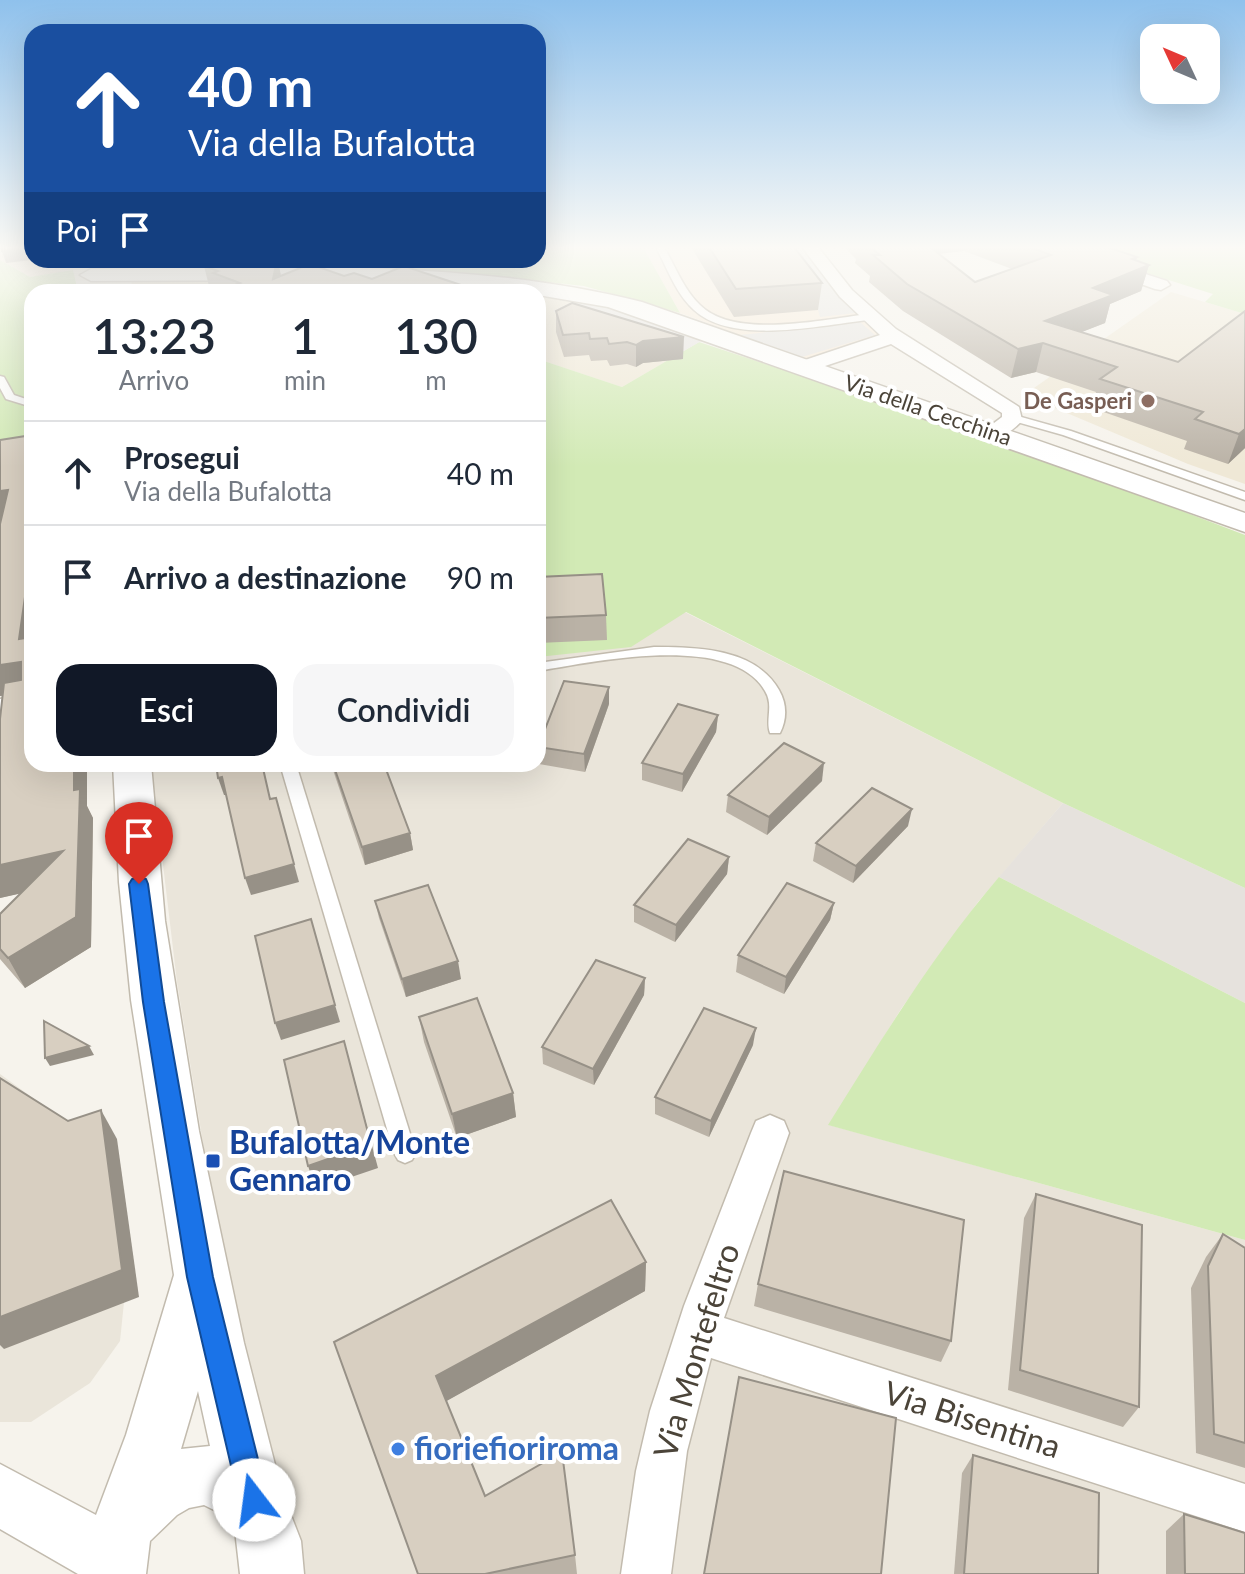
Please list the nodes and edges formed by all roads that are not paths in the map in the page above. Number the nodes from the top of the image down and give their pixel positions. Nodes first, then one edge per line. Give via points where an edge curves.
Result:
1 (666, 320) edge
2 (715, 320) edge
3 (830, 320) edge
4 (873, 320) edge
5 (894, 337) junction
6 (806, 366) junction
7 (0, 379) edge
8 (24, 401) edge
9 (1014, 418) junction
10 (992, 432) junction
11 (1245, 496) edge
12 (1245, 523) edge
13 (546, 666) edge
14 (24, 702) edge
15 (0, 706) edge
16 (775, 729) dead end
17 (132, 772) edge
18 (290, 772) edge
19 (770, 1133) dead end
20 (405, 1153) dead end
21 (200, 1277) junction
22 (698, 1332) junction
23 (0, 1495) edge
24 (254, 1500) junction
25 (1245, 1508) edge
26 (118, 1552) edge
27 (272, 1574) edge
28 (646, 1574) edge

1 - 6 street, Via della Cecchina via 693,334
2 - 3 lane via 768,326
4 - 5 street
5 - 6 street
5 - 9 street via 1004,405
6 - 10 street, Via della Cecchina
7 - 8 lane via 10,397
9 - 10 street
9 - 11 lane
10 - 12 street, Via della Cecchina
13 - 16 lane via 645,652 737,662 772,687 778,703
14 - 15 street
17 - 21 street via 144,939
18 - 20 lane
19 - 22 street, Via Montefeltro
21 - 24 street
21 - 26 street
22 - 25 street, Via Bisentina
22 - 28 street, Via Montefeltro via 666,1437
23 - 26 street
24 - 26 street via 226,1478 202,1474 169,1483 140,1505
24 - 27 street via 272,1540

